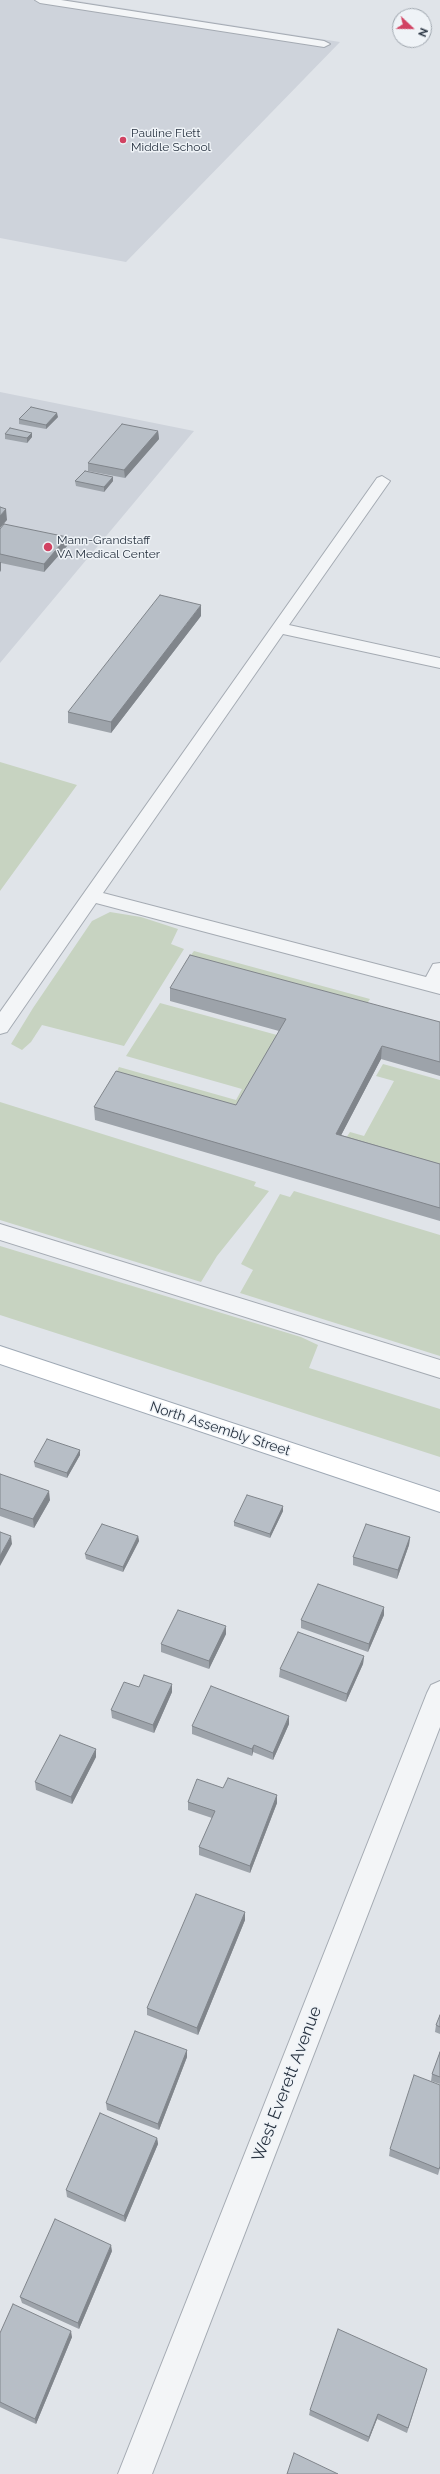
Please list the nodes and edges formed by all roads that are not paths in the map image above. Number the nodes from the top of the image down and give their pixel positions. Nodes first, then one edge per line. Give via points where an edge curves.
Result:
1 (40, 0) edge
2 (324, 44) dead end
3 (382, 481) dead end
4 (278, 628) junction
5 (440, 663) edge
6 (91, 896) junction
7 (437, 980) edge
8 (0, 1026) edge
9 (0, 1232) edge
10 (0, 1355) edge
11 (440, 1369) edge
12 (440, 1502) edge
13 (440, 1693) edge
14 (134, 2474) edge

1 - 2 street
3 - 4 street
4 - 5 street
4 - 6 street
6 - 7 street
6 - 8 street
9 - 11 street
10 - 12 main road, North Assembly Street
13 - 14 street, West Everett Avenue

